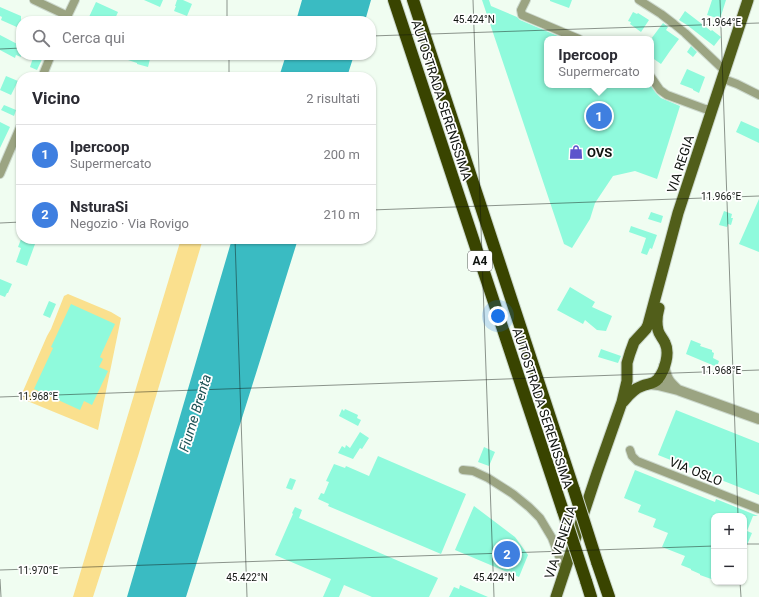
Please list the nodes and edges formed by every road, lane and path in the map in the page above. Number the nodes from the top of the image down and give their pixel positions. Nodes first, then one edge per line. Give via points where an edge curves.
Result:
1 (34, 0) edge
2 (75, 0) edge
3 (413, 0) edge
4 (526, 0) edge
5 (639, 0) edge
6 (748, 0) edge
7 (756, 0) edge
8 (396, 6) edge
9 (63, 16) edge
10 (68, 16) edge
11 (572, 36) edge
12 (49, 60) edge
13 (44, 72) edge
14 (727, 76) junction
15 (654, 81) edge
16 (759, 95) edge
17 (714, 106) junction
18 (16, 137) edge
19 (0, 174) edge
20 (640, 336) junction
21 (660, 337) junction
22 (664, 366) junction
23 (627, 371) junction
24 (646, 385) junction
25 (678, 390) junction
26 (622, 402) junction
27 (759, 419) edge
28 (630, 450) dead end
29 (463, 470) dead end
30 (597, 472) joint
31 (759, 509) edge
32 (566, 566) junction
33 (556, 597) edge
34 (591, 597) edge
35 (609, 597) edge

1 - 9 street
2 - 10 street
3 - 35 highway, AUTOSTRADA SERENISSIMA / A4, bridge
4 - 11 street via 522,12
5 - 14 street via 685,33 723,69
6 - 14 main road, VIA REGIA
7 - 14 main road, VIA REGIA
8 - 34 highway, AUTOSTRADA SERENISSIMA / A4, bridge
12 - 13 street
14 - 16 street via 736,84
14 - 17 main road, VIA REGIA
14 - 21 main road, VIA REGIA via 658,310 657,324
15 - 17 street via 667,95 705,109
17 - 20 main road, VIA REGIA via 678,213 648,325
18 - 19 street
20 - 21 main road via 647,333
20 - 23 main road, VIA REGIA via 634,342
21 - 22 main road, VIA REGIA via 667,350
22 - 24 main road, VIA REGIA via 658,378
22 - 25 street via 668,380
23 - 24 main road via 632,381
23 - 26 main road, VIA REGIA
24 - 25 street
24 - 26 main road, VIA REGIA via 632,392
25 - 27 street
26 - 30 main road, VIA REGIA
28 - 31 street, VIA OSLO via 637,460
29 - 32 street via 473,471 488,478 529,507 540,518 552,538 562,564
30 - 32 main road, VIA VENEZIA
32 - 33 main road, VIA VENEZIA

